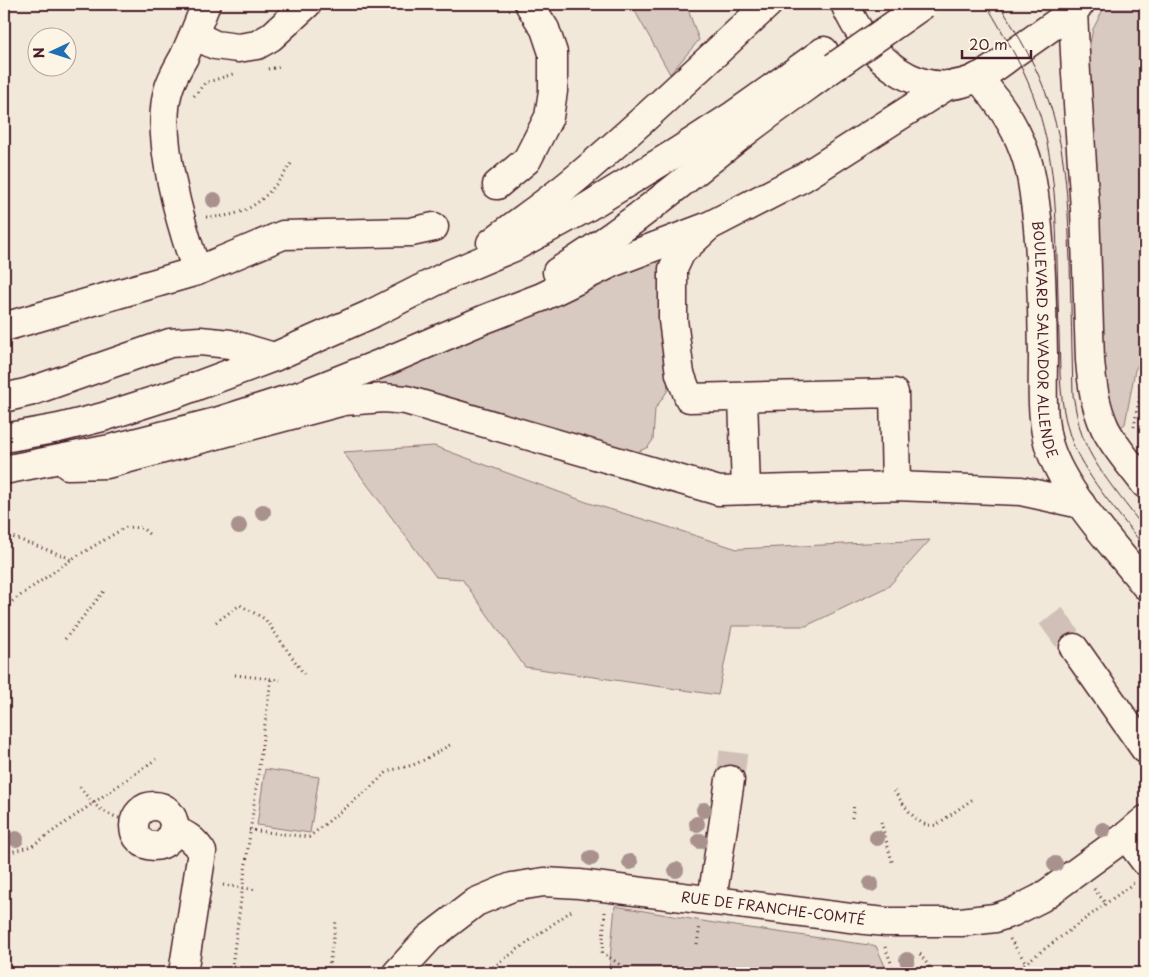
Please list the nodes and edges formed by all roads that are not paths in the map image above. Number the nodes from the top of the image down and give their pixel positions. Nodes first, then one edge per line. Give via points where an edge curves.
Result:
1 (206, 4) edge
2 (307, 4) edge
3 (528, 4) edge
4 (768, 4) edge
5 (845, 4) edge
6 (891, 4) edge
7 (924, 4) edge
8 (1077, 7) edge
9 (194, 35) junction
10 (829, 59) junction
11 (978, 77) junction
12 (948, 85) junction
13 (497, 186) dead end
14 (709, 226) junction
15 (434, 227) dead end
16 (197, 271) junction
17 (450, 274) junction
18 (484, 319) junction
19 (4, 327) edge
20 (274, 357) junction
21 (743, 397) junction
22 (4, 398) edge
23 (4, 438) edge
24 (1054, 459) junction
25 (12, 468) edge
26 (1145, 484) edge
27 (896, 486) junction
28 (746, 490) junction
29 (1021, 491) junction
30 (1081, 504) junction
31 (1145, 585) edge
32 (1074, 648) tunnel mouth
33 (1145, 749) edge
34 (730, 780) tunnel mouth
35 (134, 823) road end
36 (1136, 828) edge
37 (1143, 870) edge
38 (706, 909) junction
39 (183, 973) edge
40 (397, 973) edge

1 - 9 main road
2 - 9 main road via 271,37 257,45 238,48 215,46
3 - 13 main road via 545,29 553,53 549,117 527,160
4 - 17 main road via 579,176
5 - 12 main road via 856,27 886,63 900,74 921,82
6 - 10 main road
7 - 10 main road, bridge
8 - 11 main road
8 - 26 main road via 1076,74 1083,158 1092,384 1106,429
9 - 16 main road via 168,89 164,122 168,162 186,240
10 - 17 main road via 625,184 514,247
10 - 18 main road via 745,132 603,244
11 - 12 main road
11 - 24 main road, BOULEVARD SALVADOR ALLENDE via 1000,103 1014,127 1031,172 1042,284 1043,407
12 - 14 main road via 804,177
14 - 18 main road via 614,262 542,298
14 - 21 main road via 681,252 673,269 673,320 680,374 689,398
15 - 16 main road via 411,232 283,235
16 - 19 main road
17 - 20 main road via 369,315
18 - 25 main road via 346,378 260,408 154,438
20 - 22 main road via 230,344 170,343
20 - 23 main road via 103,417
21 - 27 main road via 894,393
21 - 28 main road
24 - 29 main road
24 - 30 main road, BOULEVARD SALVADOR ALLENDE
25 - 28 main road via 107,464 344,401 384,398 406,400 719,491
27 - 28 main road
27 - 29 main road
29 - 30 main road
30 - 31 main road, BOULEVARD SALVADOR ALLENDE
32 - 33 main road
34 - 38 main road
35 - 39 main road via 140,839 149,845 162,844 173,830 194,840 202,852
36 - 37 main road, RUE DE FRANCHE-COMTÉ
36 - 38 main road, RUE DE FRANCHE-COMTÉ via 1041,898 995,918 961,922 886,922
38 - 40 main road, RUE DE FRANCHE-COMTÉ via 579,884 544,882 512,887 476,902 428,938

